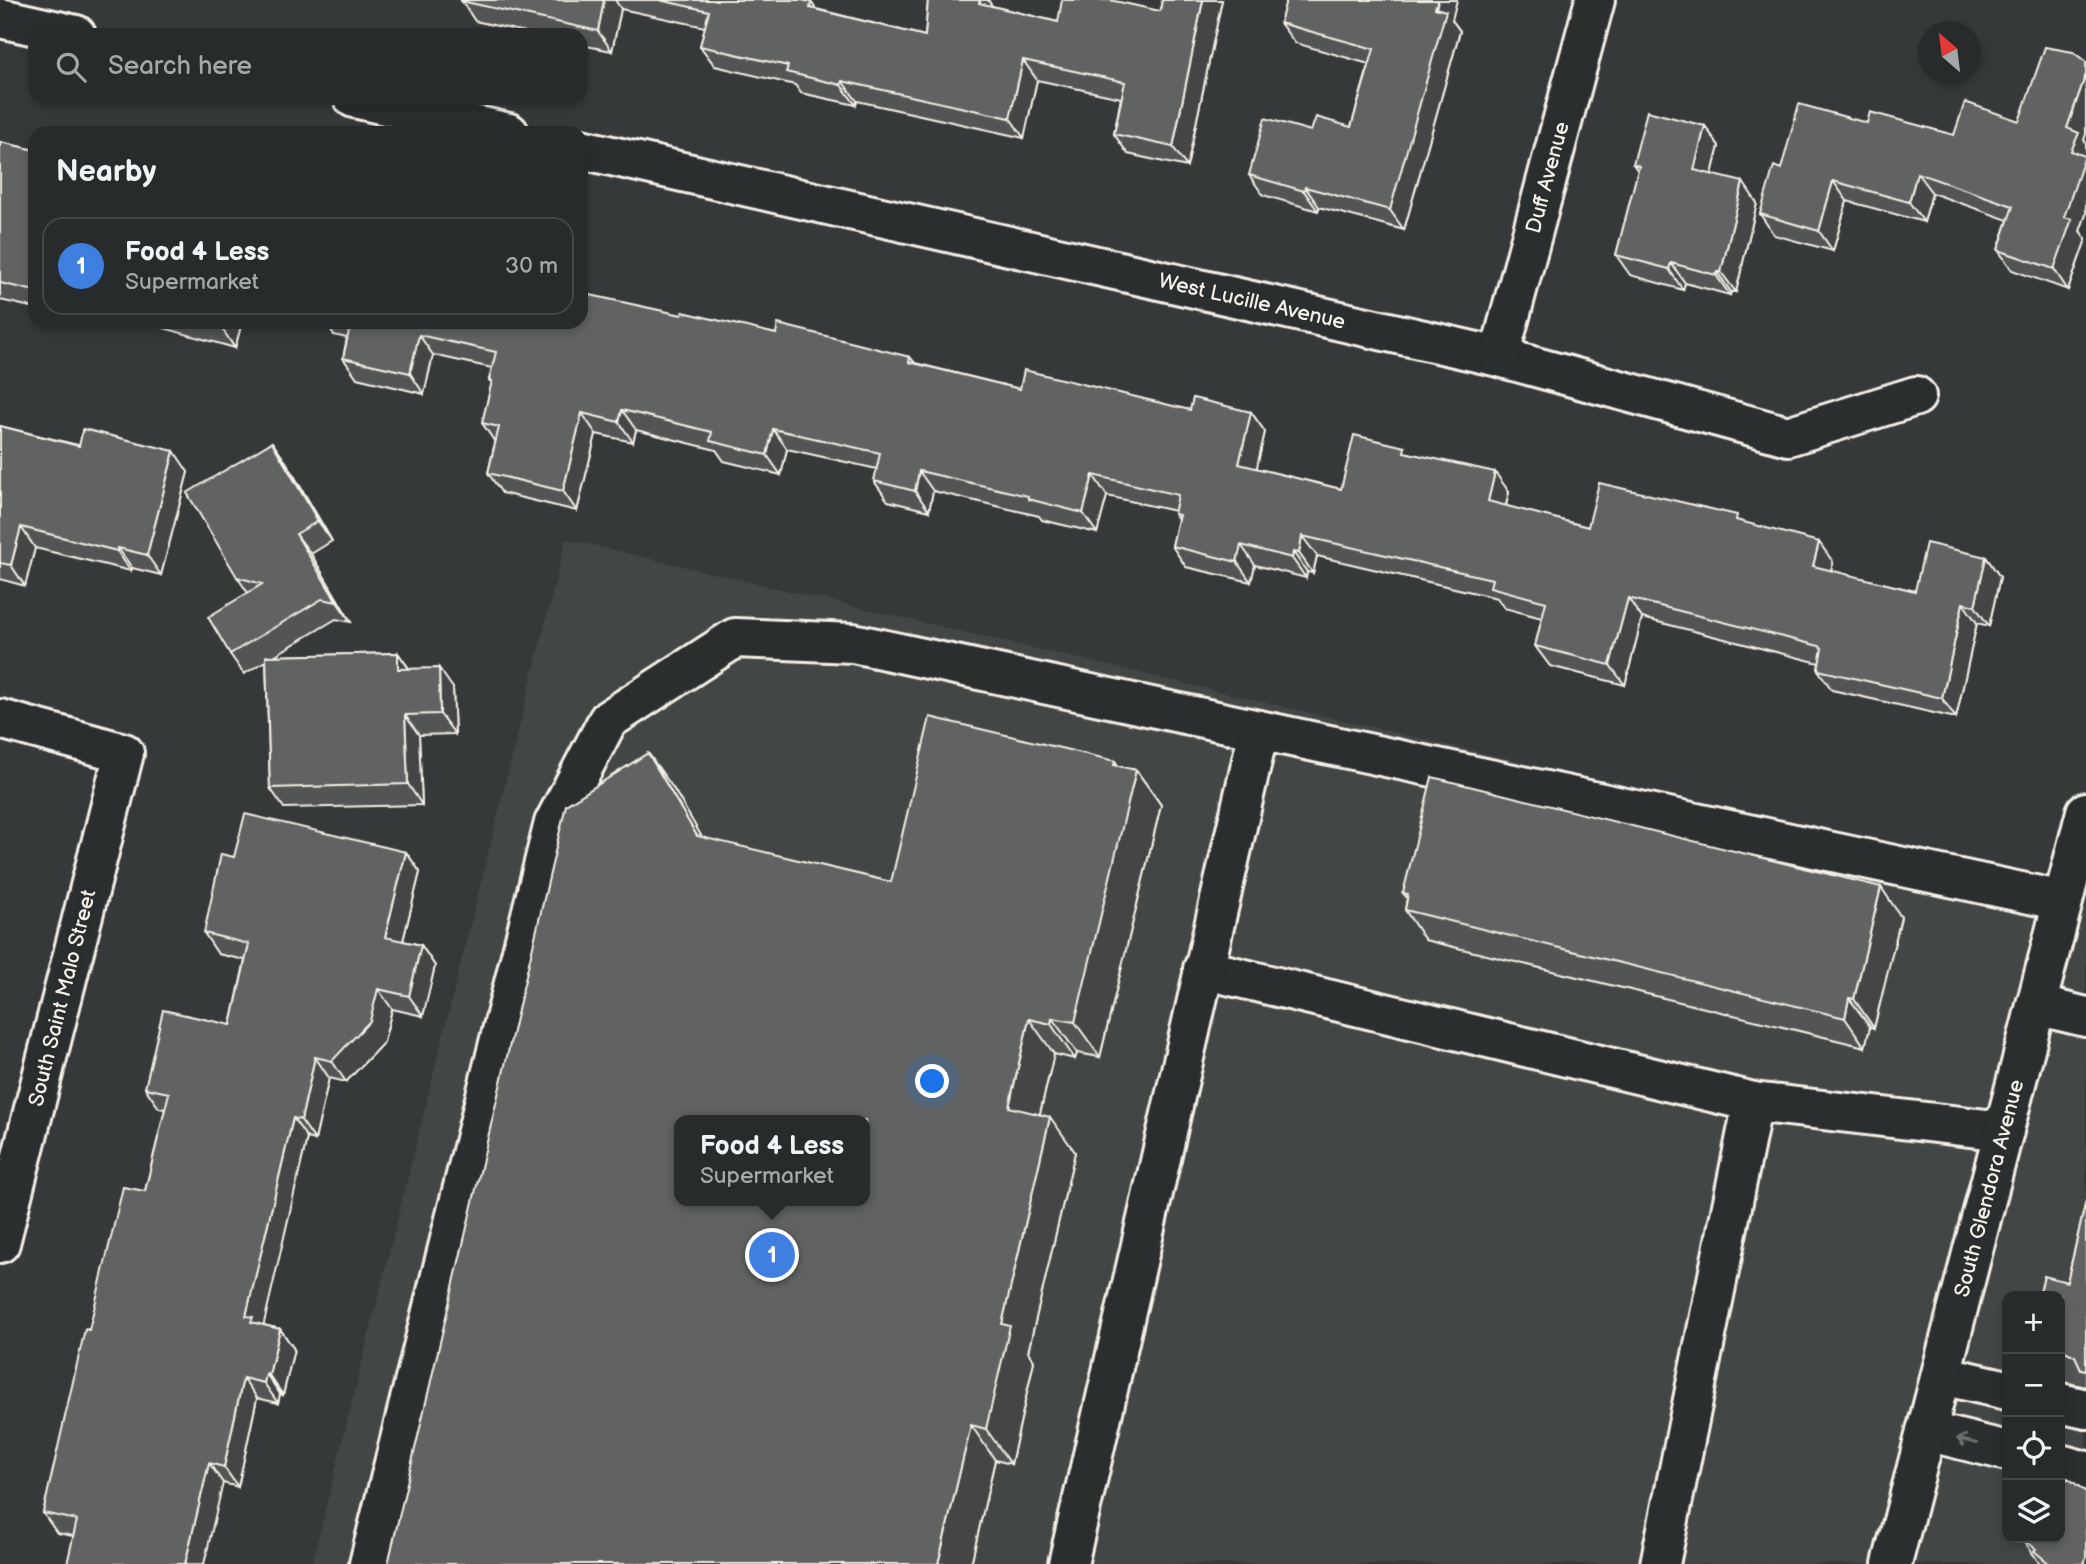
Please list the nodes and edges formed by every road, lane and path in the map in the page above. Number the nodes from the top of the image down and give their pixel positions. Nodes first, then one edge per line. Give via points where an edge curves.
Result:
1 (1595, 0) edge
2 (0, 18) edge
3 (45, 28) edge
4 (385, 105) edge
5 (478, 126) edge
6 (588, 151) edge
7 (1499, 357) junction
8 (1916, 396) dead end
9 (0, 719) edge
10 (1259, 730) junction
11 (2086, 812) edge
12 (2063, 901) junction
13 (1203, 969) junction
14 (2036, 1005) junction
15 (2086, 1017) edge
16 (1753, 1102) junction
17 (2004, 1131) junction
18 (0, 1243) edge
19 (1941, 1375) junction
20 (2002, 1389) edge
21 (2065, 1404) edge
22 (2086, 1409) edge
23 (1926, 1431) junction
24 (2002, 1450) edge
25 (2065, 1465) edge
26 (2086, 1471) edge
27 (369, 1564) edge
28 (1068, 1564) edge
29 (1660, 1564) edge
30 (1892, 1564) edge

1 - 7 street, Duff Avenue
2 - 3 street
4 - 5 street
6 - 7 street, West Lucille Avenue
7 - 8 street, West Lucille Avenue via 1788,436
9 - 18 street, South Saint Malo Street via 124,753
10 - 12 street
10 - 13 street
10 - 27 street via 853,643 735,638 608,720 554,823
11 - 12 street, South Glendora Avenue
12 - 14 street, South Glendora Avenue
13 - 16 street
13 - 28 street
14 - 15 street
14 - 17 street, South Glendora Avenue
16 - 17 street
16 - 29 street
17 - 19 street, South Glendora Avenue
19 - 20 street
19 - 23 street, South Glendora Avenue
21 - 22 street
24 -> 23 street
23 - 30 street, South Glendora Avenue
25 - 26 street

